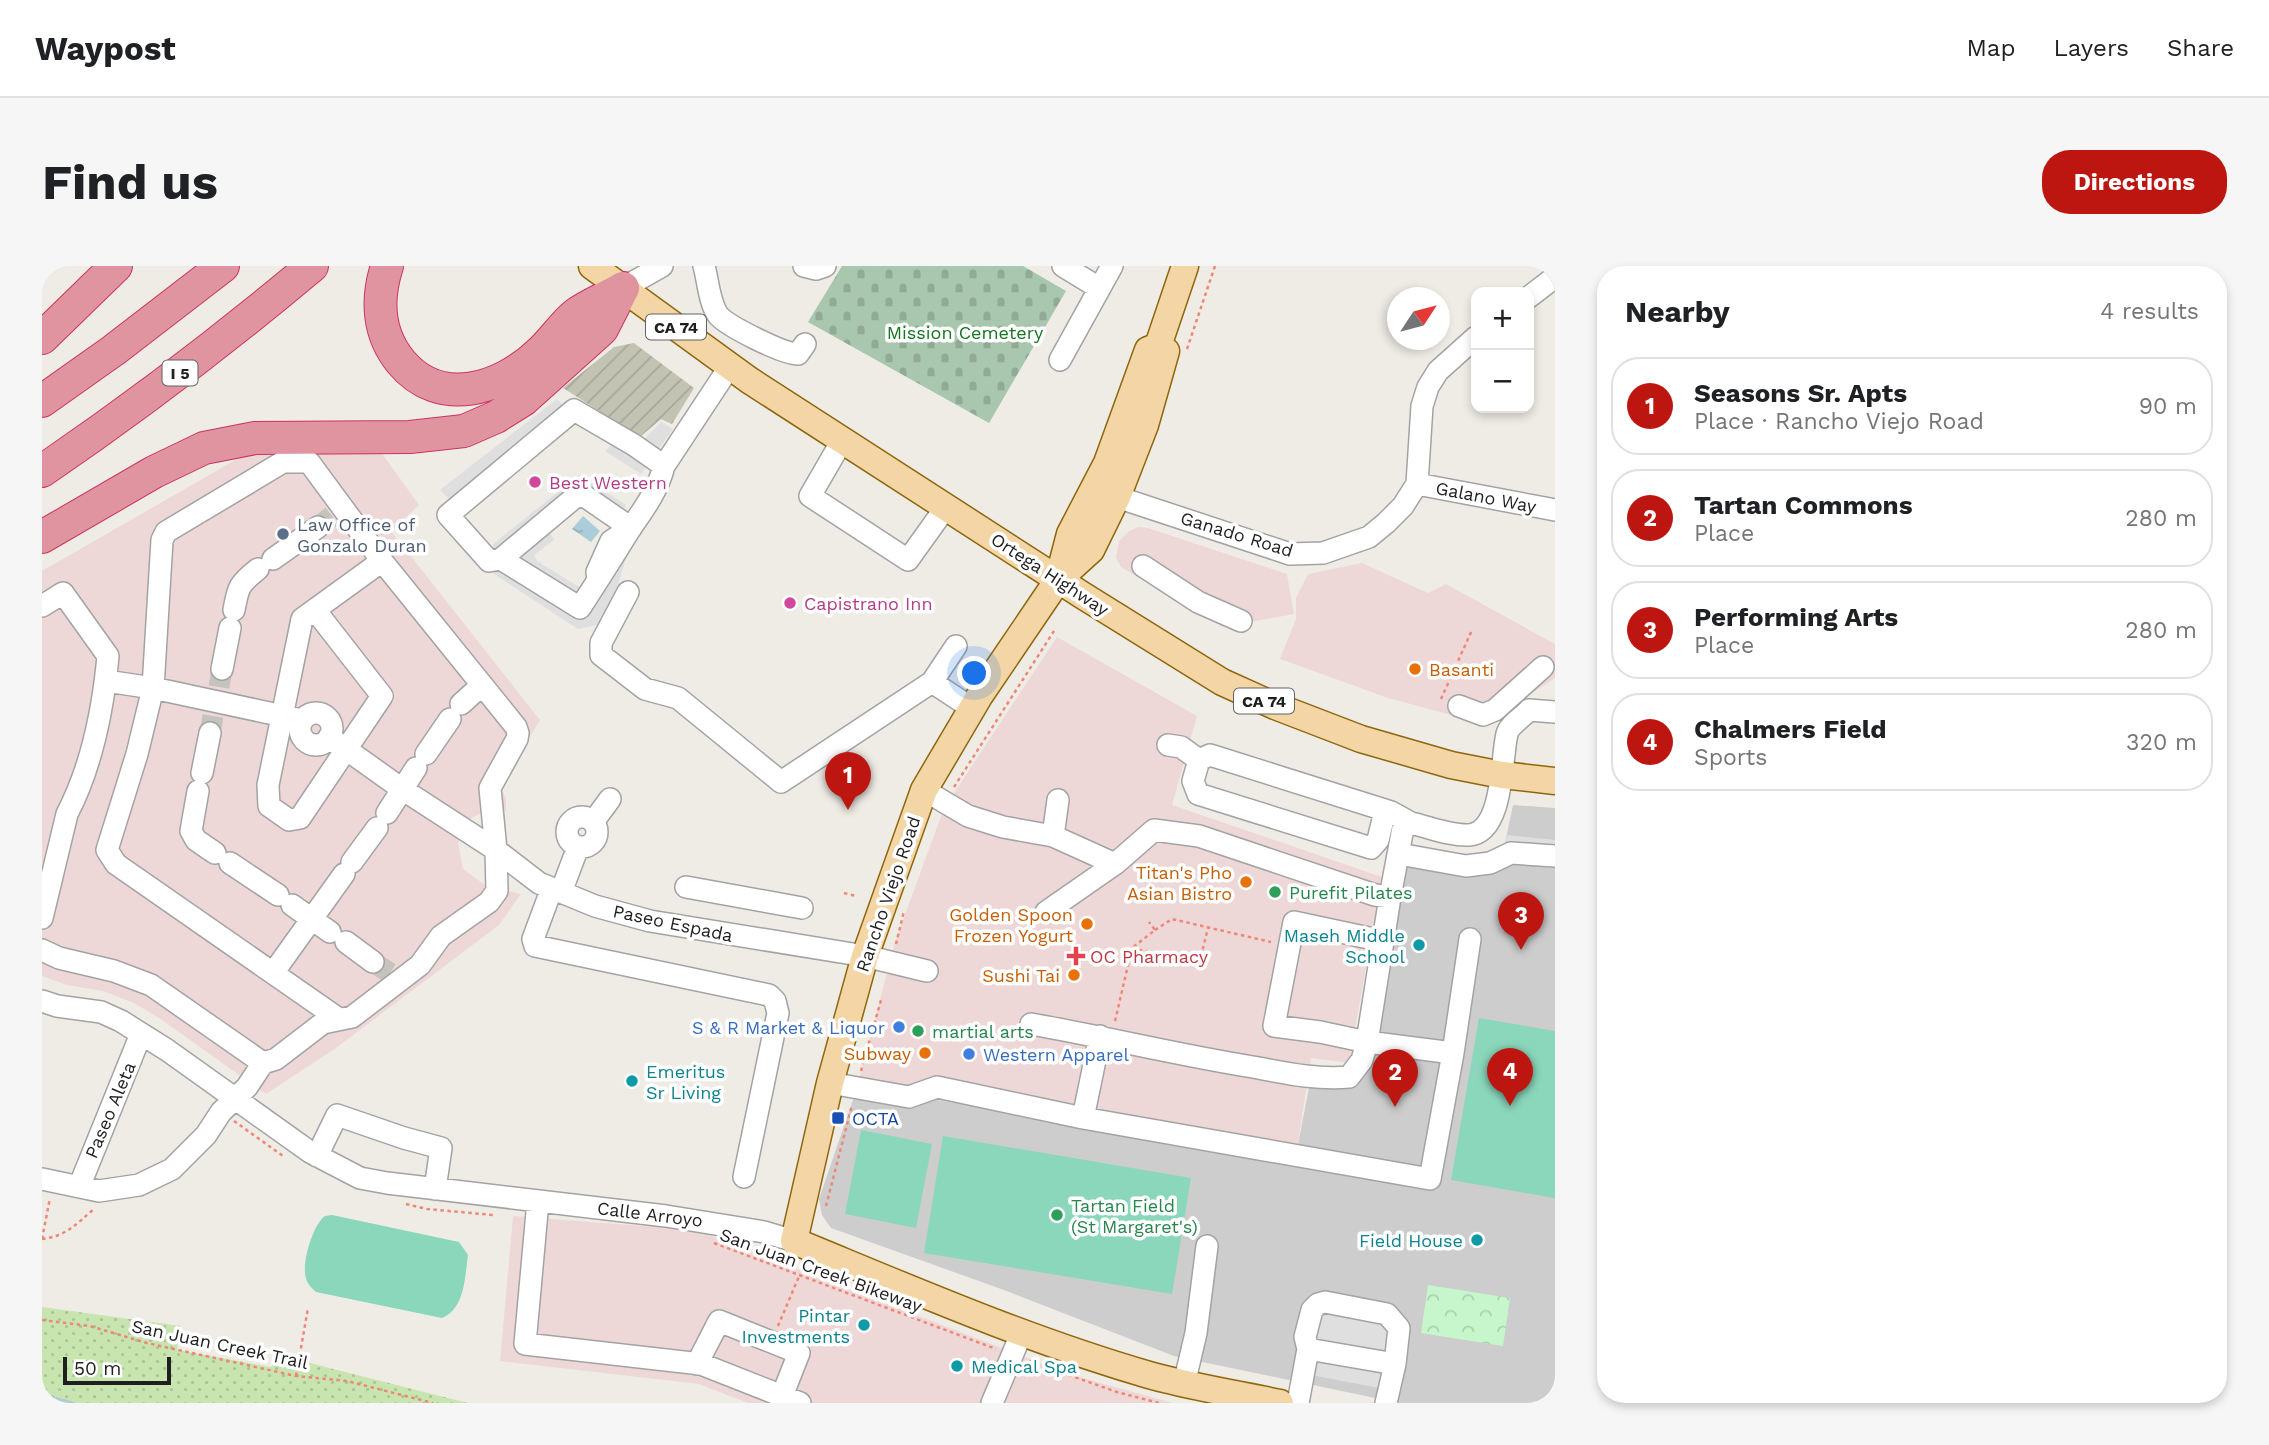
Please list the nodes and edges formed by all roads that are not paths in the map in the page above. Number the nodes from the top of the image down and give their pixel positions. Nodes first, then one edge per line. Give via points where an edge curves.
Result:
1 (116, 266) edge
2 (223, 266) edge
3 (312, 266) edge
4 (387, 266) edge
5 (592, 266) edge
6 (662, 266) edge
7 (704, 266) edge
8 (804, 266) edge
9 (825, 266) edge
10 (1063, 266) edge
11 (1112, 266) edge
12 (1185, 266) edge
13 (1555, 277) edge
14 (624, 288) junction
15 (1099, 288) junction
16 (1534, 293) edge
17 (42, 338) edge
18 (1471, 341) edge
19 (805, 344) dead end
20 (1060, 360) dead end
21 (730, 366) junction
22 (42, 401) edge
23 (843, 439) junction
24 (664, 466) junction
25 (42, 471) edge
26 (1417, 484) junction
27 (1107, 491) junction
28 (946, 507) junction
29 (1555, 510) edge
30 (331, 517) junction
31 (631, 528) junction
32 (42, 537) edge
33 (501, 559) junction
34 (382, 561) junction
35 (1143, 566) dead end
36 (1058, 580) junction
37 (628, 592) dead end
38 (42, 606) edge
39 (315, 610) junction
40 (1241, 621) dead end
41 (956, 646) dead end
42 (1544, 667) dead end
43 (106, 681) junction
44 (932, 682) junction
45 (482, 685) junction
46 (153, 688) junction
47 (216, 701) junction
48 (1450, 703) road end
49 (973, 709) junction
50 (1555, 712) edge
51 (292, 717) junction
52 (1168, 745) dead end
53 (347, 750) junction
54 (1199, 760) junction
55 (1502, 775) junction
56 (1555, 781) edge
57 (402, 789) junction
58 (925, 790) junction
59 (610, 799) dead end
60 (1058, 800) dead end
61 (1385, 811) junction
62 (1410, 823) junction
63 (1053, 836) junction
64 (496, 850) junction
65 (1399, 854) junction
66 (1555, 856) edge
67 (1115, 864) junction
68 (686, 887) dead end
69 (556, 890) junction
70 (1390, 897) junction
71 (802, 908) dead end
72 (1046, 912) dead end
73 (42, 918) edge
74 (312, 919) junction
75 (1470, 939) dead end
76 (1383, 941) junction
77 (42, 950) edge
78 (865, 956) junction
79 (927, 971) dead end
80 (388, 972) junction
81 (273, 973) junction
82 (42, 1001) edge
83 (339, 1020) junction
84 (1031, 1024) dead end
85 (141, 1034) junction
86 (1105, 1037) junction
87 (1367, 1042) junction
88 (1453, 1054) junction
89 (263, 1063) junction
90 (830, 1083) junction
91 (229, 1112) junction
92 (1083, 1118) junction
93 (317, 1156) junction
94 (744, 1177) dead end
95 (47, 1186) edge
96 (79, 1187) junction
97 (435, 1189) junction
98 (538, 1201) junction
99 (794, 1241) junction
100 (1207, 1246) dead end
101 (1017, 1343) junction
102 (1308, 1349) junction
103 (697, 1364) junction
104 (1395, 1364) junction
105 (1184, 1384) junction
106 (791, 1399) edge
107 (992, 1403) edge
108 (1280, 1403) edge
109 (1297, 1403) edge
110 (1386, 1403) edge

1 - 17 highway
2 - 22 highway
3 - 25 highway, I 5 via 141,403
4 - 14 highway via 381,286 381,319 394,353 425,382 461,390 495,384 516,372 575,315
5 - 14 main road, Ortega Highway / CA 74
6 - 14 street
7 - 19 street via 719,316 790,354 798,354
8 - 9 street
10 - 15 street
11 - 15 street
12 - 27 main road, Rancho Viejo Road via 1158,346 1166,351 1145,425
13 - 16 street
14 - 21 main road, Ortega Highway / CA 74
14 - 32 highway via 602,329 523,400 464,431 410,437 255,438 204,448
15 - 20 street
18 - 26 street via 1438,371 1429,387 1422,406
21 - 23 main road, Ortega Highway / CA 74
21 - 24 street
23 - 28 main road, Ortega Highway / CA 74
23 - 28 street via 810,496 908,560
24 - 31 street via 659,484
24 - 33 street via 574,410 447,514 489,561
26 - 27 street, Ganado Road via 1403,506 1369,537 1323,553 1290,554
26 - 29 street, Galano Way
27 - 36 main road, Rancho Viejo Road via 1091,550
28 - 36 main road, Ortega Highway / CA 74
30 - 34 street
30 - 46 street via 309,462 284,462 166,532
30 - 47 street via 238,587
31 - 33 street via 580,493
31 - 33 street via 580,608
34 - 39 street
34 - 45 street
35 - 40 street via 1198,602
36 - 49 main road, Rancho Viejo Road
36 - 55 main road, Ortega Highway / CA 74 via 1222,682 1275,706 1361,739
37 - 44 street via 601,643 601,655 645,690 677,698 781,782
38 - 43 street via 63,593 108,656
39 - 51 street via 302,619
39 - 53 street via 382,696
41 - 44 street
42 - 48 street via 1483,715
43 - 46 street
43 - 73 street via 99,725 67,814
44 - 49 street
45 - 57 street via 455,712
45 - 64 street via 519,733 490,788
46 - 47 street
46 - 81 street via 107,850 116,864
47 - 51 street
47 - 74 street via 191,831 196,840
49 - 58 main road, Rancho Viejo Road
50 - 55 street via 1529,710 1507,731
51 - 53 street, Paseo Espada via 322,714 330,721 329,737
51 - 53 street via 268,785 269,806 289,820 300,818
52 - 54 street via 1181,747
53 - 57 street, Paseo Espada
54 - 61 street via 1210,755
54 - 61 street via 1193,781 1198,794 1371,848
55 - 56 main road, Ortega Highway / CA 74
55 - 62 street via 1493,812 1485,828 1472,835
57 - 64 street, Paseo Espada
57 - 74 street
58 - 63 street via 968,816
58 - 78 main road, Rancho Viejo Road
59 - 69 street via 593,822 579,817 567,826 569,841 578,847
60 - 63 street
61 - 62 street
62 - 65 street via 1403,828
63 - 67 street
64 - 69 street, Paseo Espada via 539,883
64 - 80 street via 498,891 489,902 441,936 420,965
65 - 66 street via 1466,866 1511,853
65 - 70 street
67 - 70 street via 1154,830 1199,836
67 - 72 street
68 - 71 street
69 - 78 street, Paseo Espada via 650,921
69 - 94 street via 533,939 535,946 769,995 775,1001 778,1013
70 - 76 street
74 - 80 street
74 - 81 street
75 - 88 street
76 - 87 street
76 - 87 street via 1294,922 1274,1026
77 - 89 street via 151,985
78 - 79 street, Paseo Espada
78 - 90 main road, Rancho Viejo Road
80 - 83 street via 352,1017
81 - 83 street
82 - 85 street, Calle Arroyo via 101,1012
83 - 89 street via 323,1023 276,1059
84 - 86 street
85 - 91 street, Calle Arroyo
85 - 96 street, Paseo Aleta
86 - 87 street via 1206,1060 1331,1079 1349,1077 1362,1060
86 - 92 street
87 - 88 street
88 - 92 street via 1430,1179
89 - 91 street
90 - 92 street via 858,1081 909,1097 937,1087
90 - 99 main road, Rancho Viejo Road
91 - 93 street, Calle Arroyo
91 - 96 street via 172,1169 139,1185 99,1191
93 - 97 street, Calle Arroyo via 360,1178
93 - 97 street via 337,1115 441,1148
95 - 96 street
97 - 98 street, Calle Arroyo
98 - 99 street, Calle Arroyo via 713,1223
98 - 103 street via 525,1344
99 - 101 main road, Calle Arroyo
100 - 105 street
101 - 105 main road, Calle Arroyo
101 - 107 street
102 - 104 street
102 - 104 street via 1305,1337 1312,1310 1325,1302 1387,1314 1394,1320 1399,1328
102 - 109 street
103 - 106 street
103 - 106 street via 719,1321 799,1353
104 - 110 street
105 - 108 main road, Calle Arroyo

